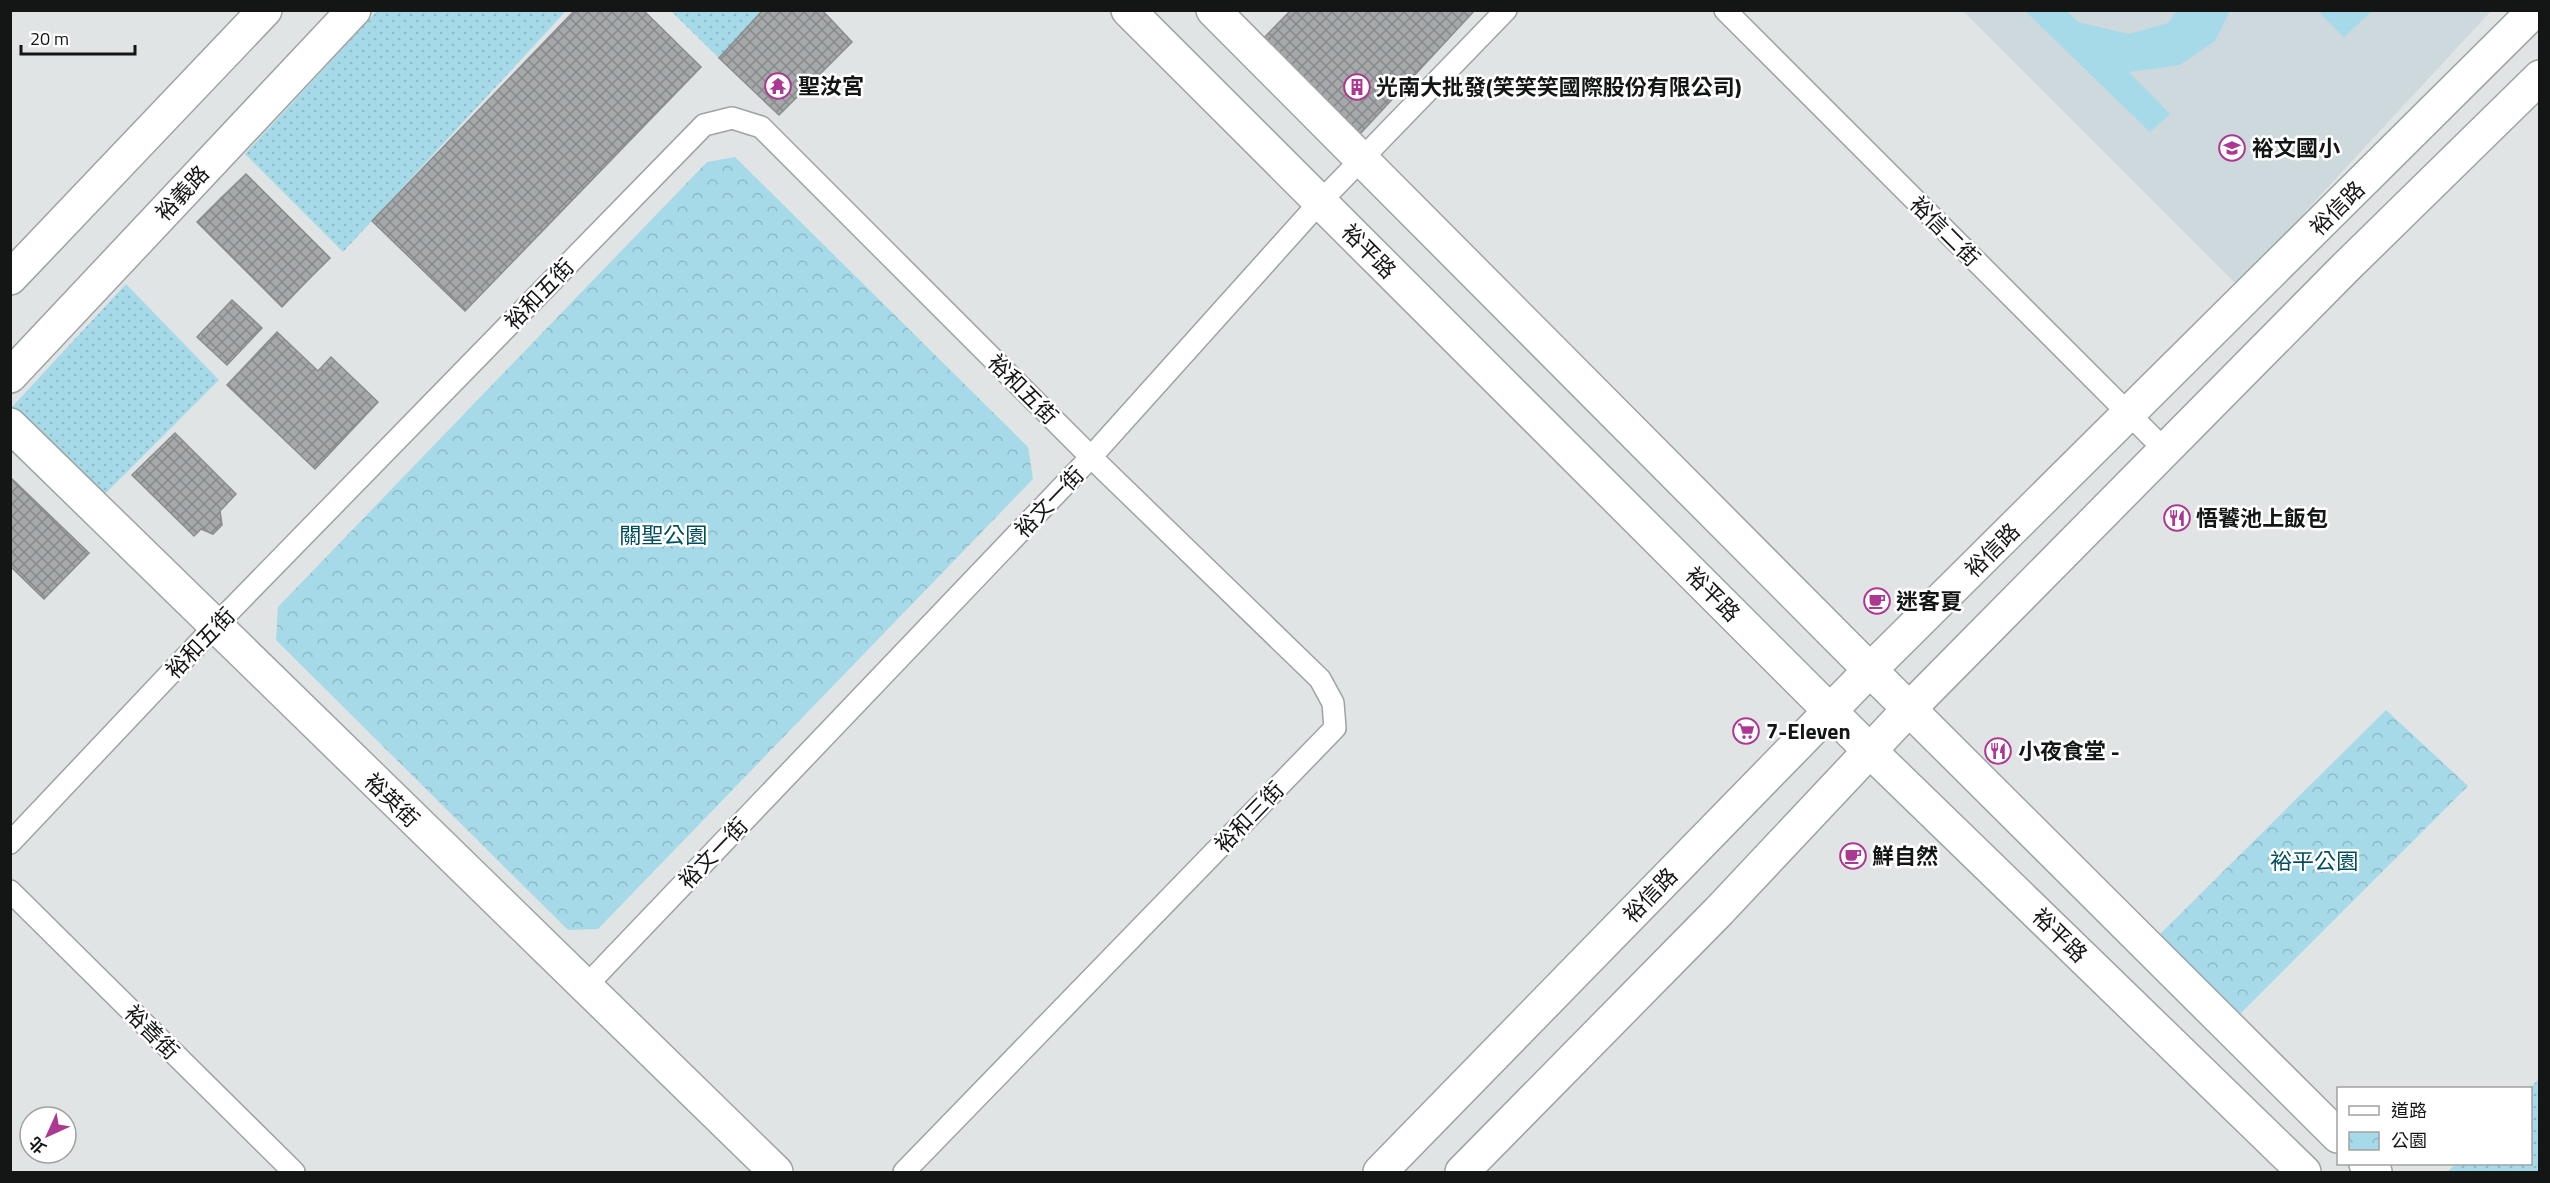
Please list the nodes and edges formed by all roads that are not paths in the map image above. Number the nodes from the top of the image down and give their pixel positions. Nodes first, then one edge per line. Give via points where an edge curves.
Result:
1 (265, 10) edge
2 (354, 10) edge
3 (1128, 10) edge
4 (1213, 10) edge
5 (1506, 10) edge
6 (1725, 10) edge
7 (2535, 10) edge
8 (2540, 77) edge
9 (1363, 159) junction
10 (1320, 202) junction
11 (10, 278) edge
12 (10, 376) edge
13 (2129, 415) junction
14 (10, 425) edge
15 (2165, 450) junction
16 (1091, 457) junction
17 (217, 624) junction
18 (1870, 670) junction
19 (1910, 708) junction
20 (1830, 711) junction
21 (1869, 750) junction
22 (10, 843) edge
23 (10, 891) edge
24 (585, 987) junction
25 (2337, 1135) edge
26 (294, 1173) edge
27 (776, 1173) edge
28 (904, 1173) edge
29 (1380, 1173) edge
30 (1462, 1173) edge
31 (2304, 1173) edge

1 - 11 street
2 - 12 street, 裕義路
3 - 10 street, 裕平路
4 - 9 street
5 - 9 lane, 裕文一街
6 - 13 lane, 裕信二街
7 - 13 street, 裕信路
8 - 15 street
9 - 10 lane, 裕文一街
9 - 18 street
10 - 16 lane, 裕文一街
10 - 20 street, 裕平路
13 - 15 lane, 裕信二街
13 - 18 street, 裕信路
14 - 17 street, 裕英街
15 - 19 street
16 - 17 lane, 裕和五街 via 760,127 732,118 704,125
16 - 24 lane, 裕文一街
16 - 28 lane, 裕和三街 via 1320,679 1333,703 1335,728
17 - 22 lane, 裕和五街
17 - 24 street, 裕英街
18 - 19 street
18 - 20 street, 裕信路
19 - 21 street
19 - 25 street
20 - 21 street, 裕平路
20 - 29 street, 裕信路
21 - 30 street
21 - 31 street, 裕平路
23 - 26 lane, 裕善街
24 - 27 street, 裕英街

